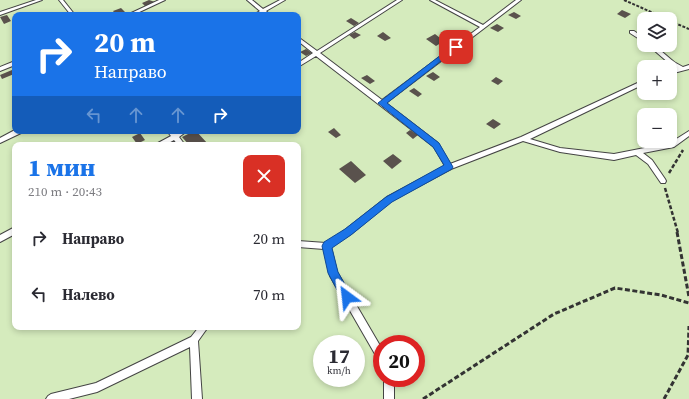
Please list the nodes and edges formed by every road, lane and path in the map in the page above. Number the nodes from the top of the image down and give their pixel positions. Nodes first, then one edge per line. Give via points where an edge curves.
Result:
1 (40, 0) edge
2 (61, 0) edge
3 (163, 0) edge
4 (249, 0) edge
5 (283, 0) edge
6 (400, 0) edge
7 (432, 0) edge
8 (519, 0) edge
9 (624, 0) edge
10 (263, 11) joint
11 (71, 12) edge
12 (136, 12) edge
13 (651, 12) edge
14 (0, 14) edge
15 (677, 23) edge
16 (483, 27) junction
17 (689, 29) edge
18 (632, 32) dead end
19 (637, 35) edge
20 (301, 41) edge
21 (659, 52) edge
22 (317, 54) junction
23 (301, 63) edge
24 (12, 64) edge
25 (689, 67) edge
26 (681, 68) junction
27 (0, 69) edge
28 (677, 69) edge
29 (637, 85) edge
30 (382, 103) junction
31 (13, 134) edge
32 (173, 134) edge
33 (689, 134) edge
34 (523, 139) junction
35 (0, 140) edge
36 (164, 142) edge
37 (180, 142) edge
38 (685, 148) dead end
39 (636, 152) junction
40 (449, 167) junction
41 (663, 181) junction
42 (12, 232) edge
43 (0, 239) edge
44 (301, 244) edge
45 (327, 246) junction
46 (689, 297) edge
47 (689, 303) edge
48 (689, 326) edge
49 (202, 330) edge
50 (194, 340) junction
51 (373, 342) edge
52 (389, 387) edge
53 (50, 399) edge
54 (197, 399) edge
55 (389, 399) edge
56 (423, 399) edge
57 (664, 399) edge

1 - 14 lane
2 - 11 lane
3 - 12 lane
4 - 10 lane
5 - 10 lane
6 - 22 lane
7 - 16 lane
8 - 16 lane
9 - 13 path
15 - 17 path
16 - 30 lane
18 - 19 lane
20 - 22 lane
21 - 26 lane
22 - 23 lane
22 - 30 lane
24 - 27 lane
25 - 26 lane
26 - 28 lane
29 - 34 lane
30 - 40 lane via 436,145
31 - 35 lane
32 - 36 lane
32 - 37 lane
33 - 39 lane via 672,145
34 - 39 lane via 560,150 614,157
34 - 40 lane
38 - 41 path
39 - 41 lane via 650,162
40 - 45 lane via 389,199
41 - 46 path via 681,246
42 - 43 lane
44 - 45 lane
45 - 51 lane via 333,273
47 - 56 path via 615,288 554,314
48 - 57 path via 688,355
49 - 50 lane
50 - 53 lane via 97,387
50 - 54 lane
52 - 55 lane

